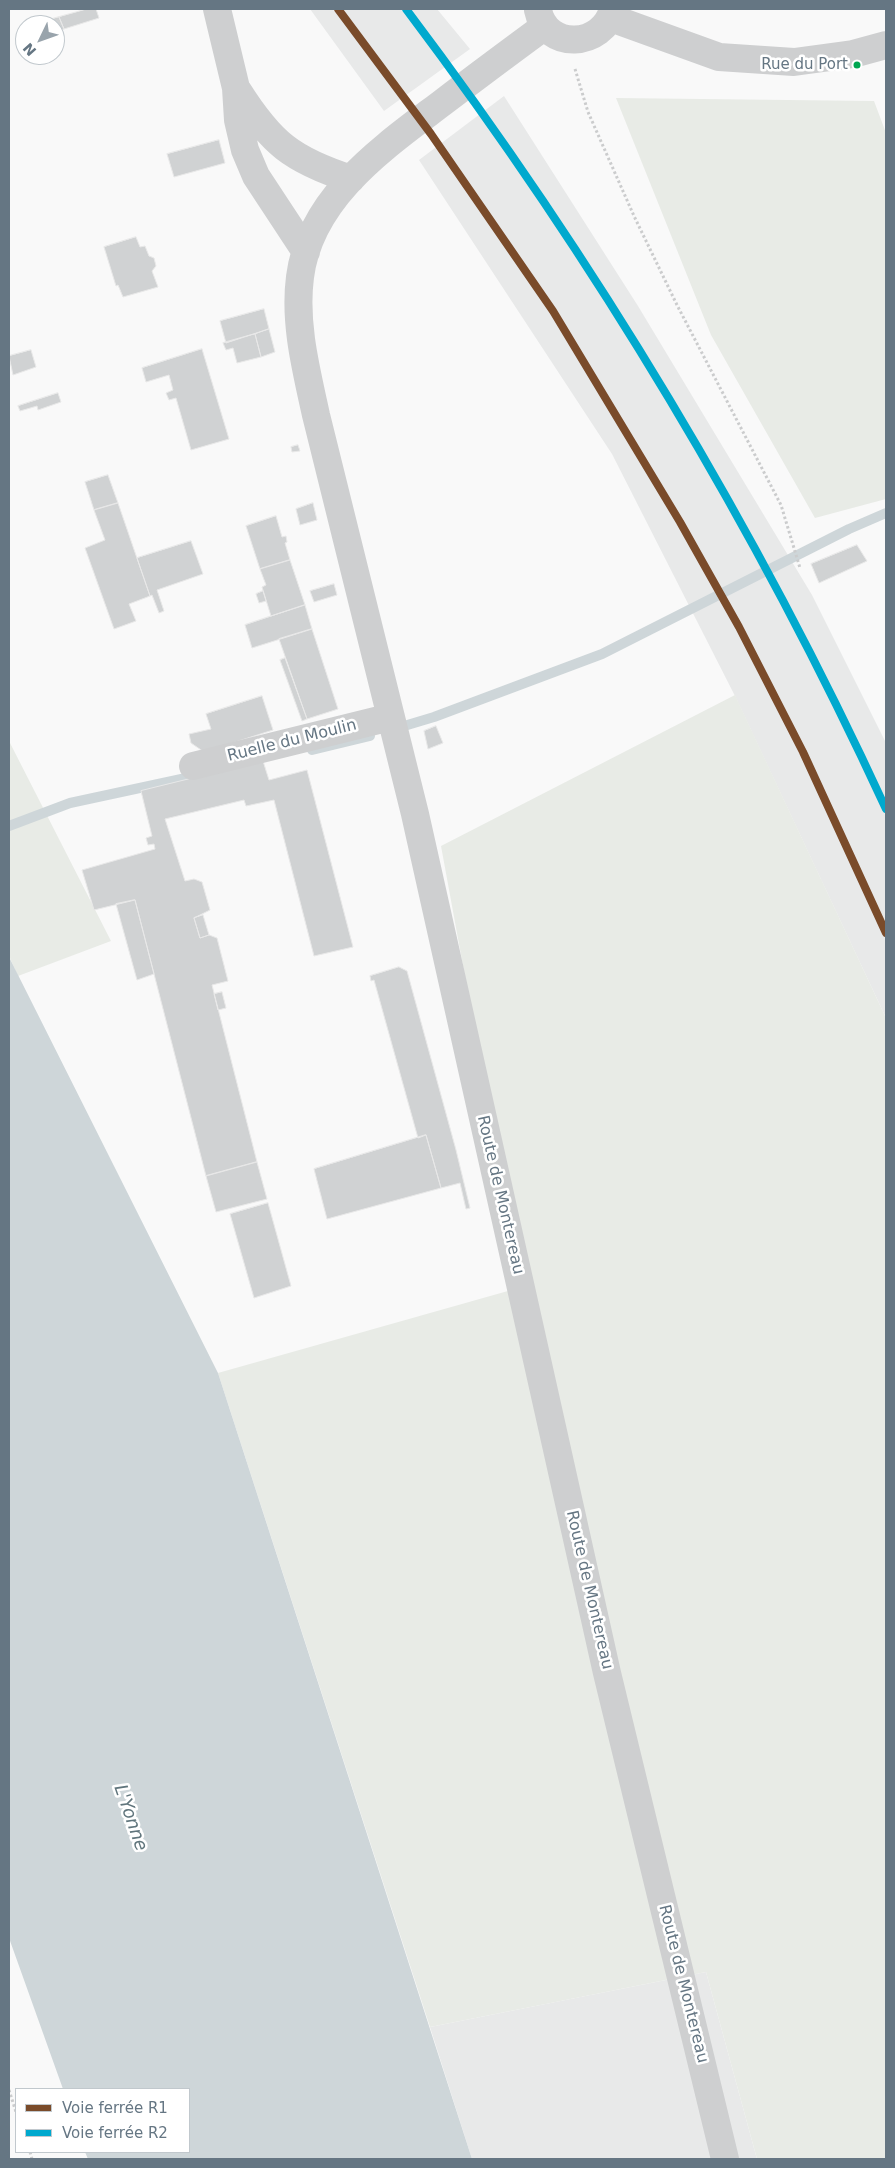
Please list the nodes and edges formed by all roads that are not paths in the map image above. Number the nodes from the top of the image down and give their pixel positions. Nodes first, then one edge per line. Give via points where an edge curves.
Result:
1 (217, 9) edge
2 (612, 13) edge
3 (550, 24) edge
4 (886, 45) edge
5 (236, 88) junction
6 (351, 179) junction
7 (306, 252) junction
8 (391, 717) junction
9 (193, 766) dead end
10 (725, 2159) edge

1 - 5 street
2 - 3 street via 603,28 580,40
2 - 4 street via 719,57 794,62 853,54
3 - 6 street, Route de Montereau via 411,127
5 - 6 street via 254,116 282,147 303,161
5 - 7 street via 238,120 245,150 256,176
6 - 7 street, Route de Montereau via 331,202 314,230
7 - 8 street, Route de Montereau via 298,302 304,361
8 - 9 street, Ruelle du Moulin
8 - 10 street, Route de Montereau via 607,1673

